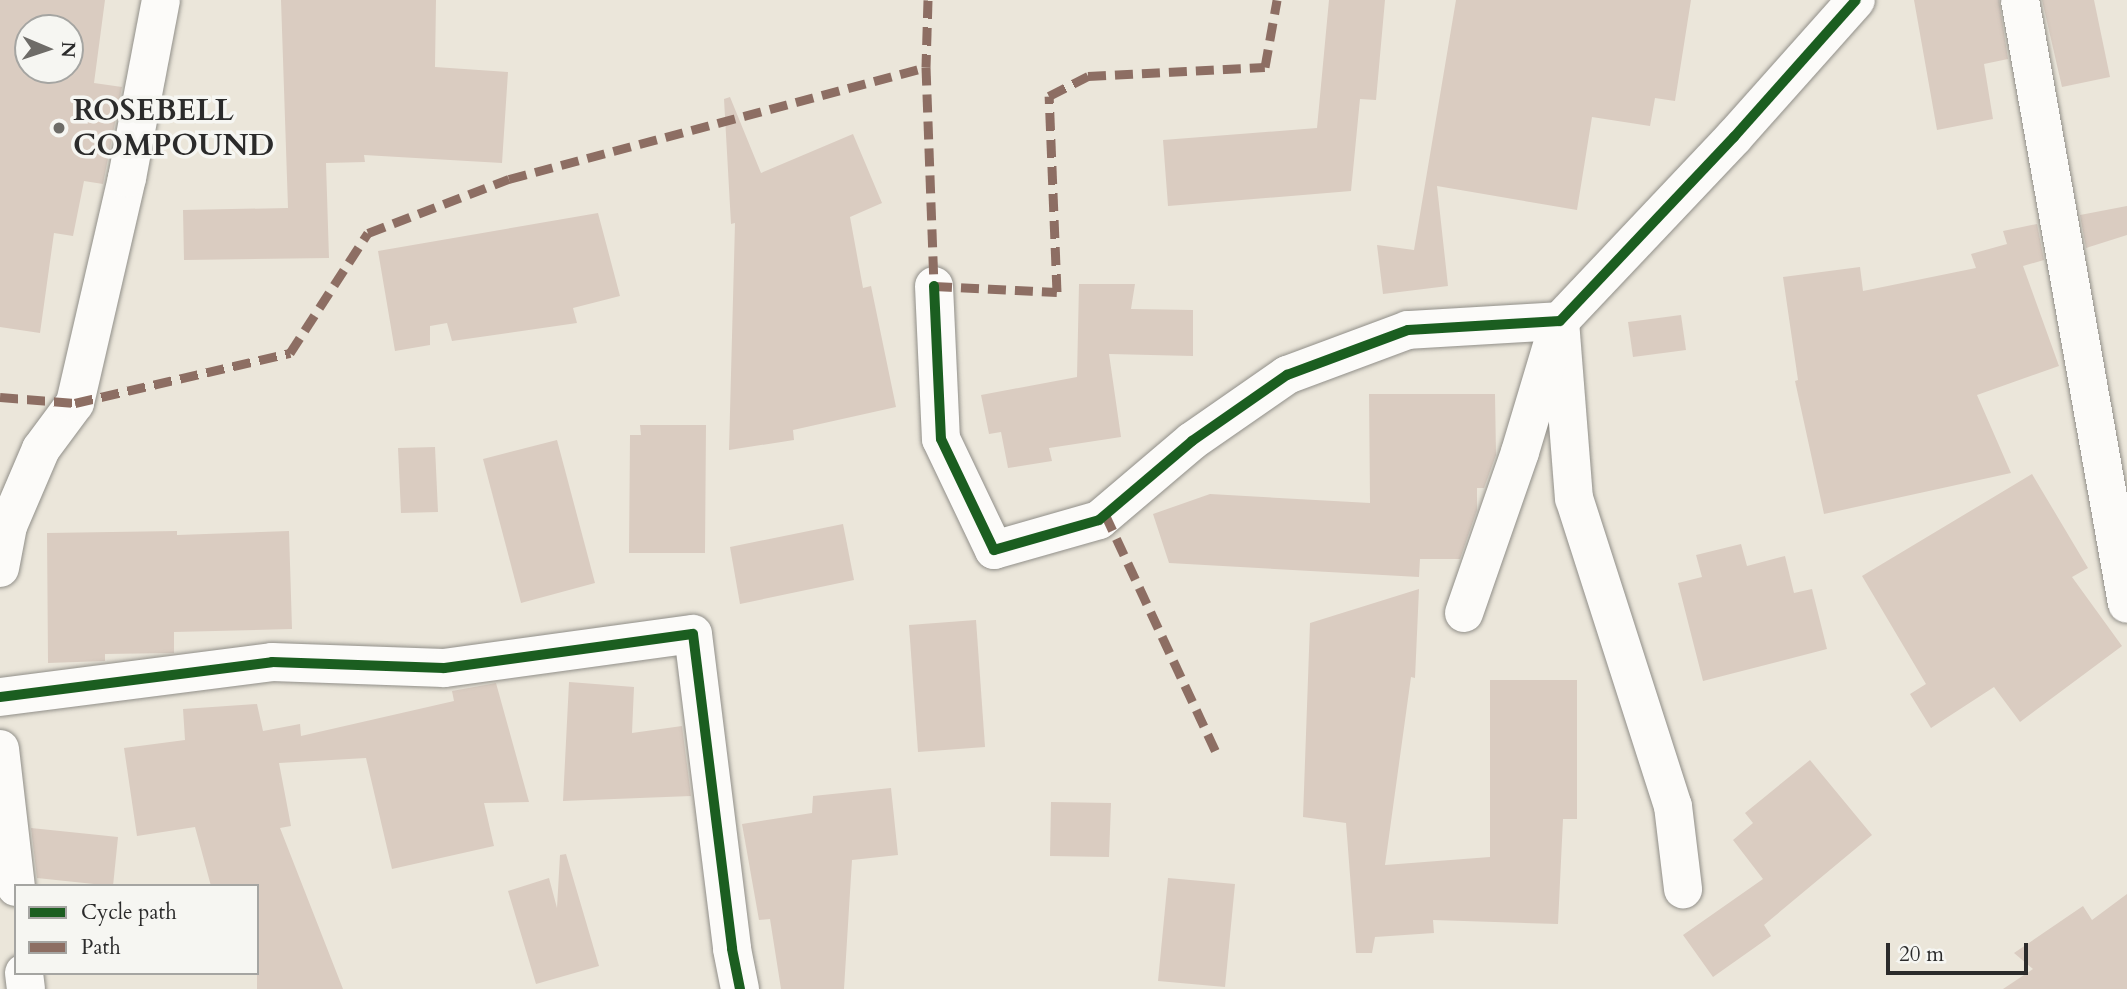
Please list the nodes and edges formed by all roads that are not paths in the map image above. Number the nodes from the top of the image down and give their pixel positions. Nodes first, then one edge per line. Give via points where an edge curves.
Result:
1 (161, 0) edge
2 (1856, 0) edge
3 (2021, 0) edge
4 (934, 286) dead end
5 (1560, 321) junction
6 (0, 568) edge
7 (2127, 604) edge
8 (1464, 612) dead end
9 (0, 697) edge
10 (0, 750) edge
11 (16, 884) edge
12 (1683, 889) dead end
13 (740, 989) edge

1 - 6 street via 127,178 75,403 41,449 8,526
2 - 5 street
3 - 7 street
4 - 5 street via 941,439 994,550 1099,520 1192,441 1287,375 1408,330
5 - 8 street
5 - 12 street via 1574,498 1673,806
9 - 13 street via 271,662 444,668 693,634
10 - 11 street

